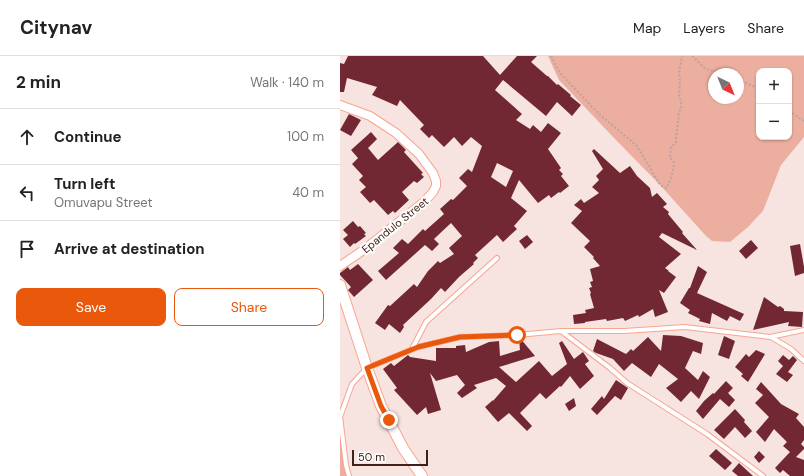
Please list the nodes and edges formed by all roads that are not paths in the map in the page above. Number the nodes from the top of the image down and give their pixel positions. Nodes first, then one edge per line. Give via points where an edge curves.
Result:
1 (340, 105) edge
2 (497, 258) dead end
3 (340, 266) edge
4 (340, 285) edge
5 (343, 306) edge
6 (804, 330) edge
7 (561, 331) junction
8 (770, 337) junction
9 (412, 349) junction
10 (804, 361) edge
11 (367, 368) junction
12 (340, 417) edge
13 (349, 476) edge
14 (422, 476) edge
15 (763, 476) edge

1 - 3 street, Epandulo Street via 370,116 396,133 419,154 436,181 433,192 424,202
2 - 9 lane via 426,322
4 - 5 street
5 - 11 street
6 - 8 lane
7 - 8 lane via 624,331 685,327
7 - 9 lane via 460,337
7 - 15 lane via 627,383 707,434
8 - 10 lane via 791,349
9 - 11 lane
11 - 12 lane via 352,384
11 - 14 street via 381,406
12 - 13 lane

